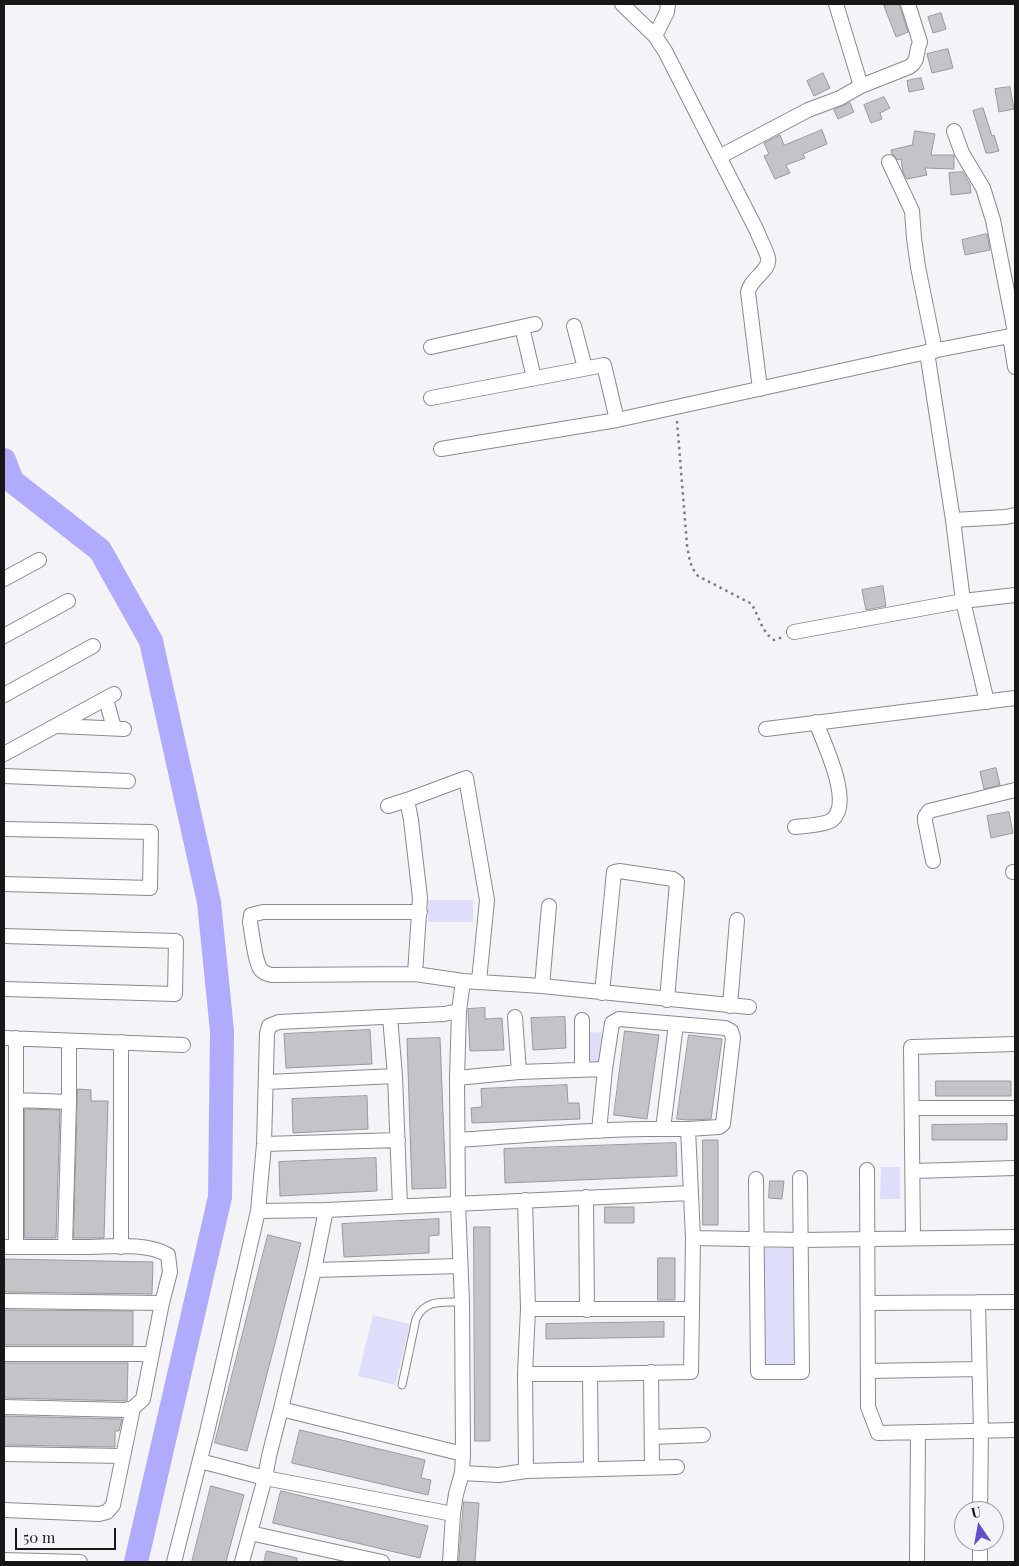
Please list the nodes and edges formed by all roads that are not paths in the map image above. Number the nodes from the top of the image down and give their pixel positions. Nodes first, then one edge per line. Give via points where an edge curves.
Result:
1 (622, 4) edge
2 (668, 4) edge
3 (836, 4) edge
4 (908, 4) edge
5 (655, 36) junction
6 (861, 86) junction
7 (954, 131) dead end
8 (719, 157) junction
9 (889, 162) dead end
10 (574, 326) dead end
11 (1014, 334) edge
12 (430, 347) dead end
13 (931, 352) junction
14 (1015, 367) edge
15 (585, 368) junction
16 (534, 378) junction
17 (760, 389) junction
18 (431, 398) dead end
19 (617, 420) junction
20 (440, 449) dead end
21 (1015, 515) edge
22 (953, 520) junction
23 (39, 560) dead end
24 (4, 579) edge
25 (1015, 595) edge
26 (68, 601) dead end
27 (963, 601) junction
28 (794, 632) road end
29 (4, 636) edge
30 (93, 646) dead end
31 (4, 695) edge
32 (1015, 698) edge
33 (986, 702) junction
34 (816, 722) junction
35 (56, 726) junction
36 (766, 729) dead end
37 (4, 754) edge
38 (4, 776) edge
39 (128, 781) dead end
40 (1015, 790) edge
41 (407, 800) junction
42 (388, 806) dead end
43 (795, 827) dead end
44 (4, 829) edge
45 (933, 861) dead end
46 (4, 884) edge
47 (549, 906) dead end
48 (420, 912) junction
49 (737, 920) dead end
50 (4, 936) edge
51 (415, 974) junction
52 (463, 981) junction
53 (479, 982) junction
54 (542, 986) junction
55 (4, 989) edge
56 (602, 993) junction
57 (667, 1000) junction
58 (730, 1006) junction
59 (749, 1007) dead end
60 (459, 1012) junction
61 (515, 1016) dead end
62 (390, 1017) junction
63 (582, 1020) dead end
64 (676, 1024) junction
65 (10, 1038) edge
66 (70, 1041) junction
67 (121, 1042) junction
68 (1015, 1044) edge
69 (183, 1045) dead end
70 (605, 1069) junction
71 (582, 1070) junction
72 (519, 1072) junction
73 (395, 1076) junction
74 (457, 1078) junction
75 (267, 1082) junction
76 (16, 1100) junction
77 (69, 1102) junction
78 (912, 1108) junction
79 (1015, 1108) edge
80 (663, 1129) junction
81 (688, 1130) junction
82 (599, 1131) junction
83 (398, 1140) junction
84 (458, 1140) junction
85 (264, 1144) junction
86 (1015, 1168) edge
87 (867, 1170) dead end
88 (913, 1170) junction
89 (800, 1178) dead end
90 (756, 1179) dead end
91 (690, 1192) junction
92 (586, 1198) junction
93 (525, 1200) junction
94 (458, 1204) junction
95 (400, 1206) junction
96 (326, 1210) junction
97 (258, 1211) junction
98 (693, 1238) junction
99 (757, 1238) junction
100 (868, 1238) junction
101 (913, 1238) junction
102 (1014, 1238) edge
103 (802, 1240) junction
104 (10, 1247) edge
105 (65, 1247) junction
106 (121, 1247) junction
107 (460, 1266) junction
108 (314, 1270) junction
109 (4, 1301) edge
110 (162, 1302) junction
111 (462, 1302) junction
112 (868, 1302) junction
113 (978, 1302) junction
114 (1015, 1302) edge
115 (692, 1309) junction
116 (528, 1310) junction
117 (587, 1310) junction
118 (4, 1354) edge
119 (152, 1354) junction
120 (979, 1369) junction
121 (868, 1371) junction
122 (651, 1372) junction
123 (525, 1374) junction
124 (590, 1374) junction
125 (402, 1385) dead end
126 (4, 1407) edge
127 (133, 1408) junction
128 (281, 1409) junction
129 (1015, 1430) edge
130 (981, 1431) junction
131 (918, 1432) junction
132 (703, 1435) dead end
133 (652, 1437) junction
134 (4, 1454) edge
135 (463, 1454) junction
136 (123, 1456) junction
137 (200, 1461) junction
138 (652, 1467) junction
139 (677, 1467) dead end
140 (591, 1469) junction
141 (526, 1471) junction
142 (462, 1474) junction
143 (265, 1478) junction
144 (980, 1501) edge
145 (4, 1510) edge
146 (453, 1514) junction
147 (250, 1533) junction
148 (4, 1560) edge
149 (917, 1561) dead end
150 (80, 1562) edge
151 (174, 1562) edge
152 (242, 1562) edge
153 (382, 1562) edge
154 (450, 1562) edge

1 - 5 street
2 - 5 street
3 - 6 street
4 - 6 street via 920,42 916,59 909,67
5 - 8 street
6 - 8 street
7 - 11 street via 962,153 983,188 993,220
8 - 17 street via 769,260 767,267 752,281 748,292
9 - 13 street via 912,211
10 - 15 street
11 - 13 street
11 - 14 street
12 - 16 street via 529,326
13 - 17 street
13 - 22 street
15 - 16 street
15 - 19 street via 604,365
16 - 18 street
17 - 19 street
19 - 20 street
21 - 22 street
22 - 27 street
23 - 24 street
25 - 27 street
26 - 29 street
27 - 28 street
27 - 33 street
30 - 31 street
32 - 33 street
33 - 34 street
34 - 36 street
34 - 43 street via 838,778 839,807 837,815 830,821
35 - 35 street via 110,697 119,729
35 - 37 street
38 - 39 street
40 - 45 street via 929,811 925,826
41 - 42 street
41 - 48 street
41 - 53 street via 466,778 487,900
44 - 46 street via 151,832 150,888
47 - 54 street
48 - 51 street
48 - 51 street via 263,912 251,915 250,922 258,963 265,974
49 - 58 street
50 - 55 street via 176,941 174,994
51 - 52 street
52 - 53 street
52 - 60 street
53 - 54 street
54 - 56 street
56 - 57 street
56 - 57 street via 614,872 619,871 677,882
57 - 58 street
58 - 59 street
60 - 62 street
60 - 74 street
61 - 72 street
62 - 73 street
62 - 75 street via 270,1025 267,1034
63 - 71 street
64 - 70 street via 619,1019 612,1023
64 - 80 street
64 - 81 street via 725,1028 731,1031 733,1038 723,1124 719,1128
65 - 66 street
65 - 76 street
66 - 67 street
66 - 77 street
67 - 69 street
67 - 106 street
68 - 78 street via 911,1047
70 - 71 street
70 - 82 street
71 - 72 street
72 - 74 street
73 - 75 street
73 - 83 street
74 - 84 street
75 - 85 street
76 - 77 street
76 - 104 street
77 - 105 street
78 - 79 street
78 - 88 street
80 - 81 street
80 - 82 street
81 - 91 street
82 - 84 street
83 - 85 street
83 - 95 street
84 - 94 street
85 - 97 street
86 - 88 street
87 - 100 street
88 - 101 street
89 - 103 street
90 - 99 street
91 - 92 street
91 - 98 street
92 - 93 street
92 - 117 street
93 - 94 street
93 - 116 street
94 - 95 street
94 - 107 street
95 - 96 street
96 - 97 street
96 - 108 street
97 - 137 street
98 - 99 street
98 - 115 street
99 - 103 street
99 - 103 street via 758,1372 802,1372
100 - 101 street
100 - 103 street
100 - 112 street
101 - 102 street
104 - 105 street
105 - 106 street
106 - 110 street via 151,1248 168,1255 170,1272
107 - 108 street
107 - 111 street
108 - 128 street
109 - 110 street
110 - 119 street
111 - 125 lane via 441,1302 427,1305 419,1311
111 - 135 street
112 - 113 street
112 - 121 street
113 - 114 street
113 - 120 street
115 - 117 street
115 - 122 street via 692,1372
116 - 117 street
116 - 123 street
118 - 119 street
119 - 127 street via 143,1399
120 - 121 street
120 - 130 street
121 - 131 street via 868,1408 878,1433
122 - 124 street
122 - 133 street
123 - 124 street
123 - 141 street
124 - 140 street
126 - 127 street
127 - 136 street
128 - 135 street
128 - 143 street
129 - 130 street
130 - 131 street
130 - 144 street
131 - 149 street
132 - 133 street
133 - 138 street
134 - 136 street
135 - 142 street
136 - 145 street via 113,1505 107,1512
137 - 143 street
137 - 151 street
138 - 139 street
138 - 140 street
140 - 141 street
141 - 142 street via 499,1475
142 - 146 street
143 - 146 street
143 - 147 street
146 - 154 street
147 - 152 street
147 - 153 street
148 - 150 street

